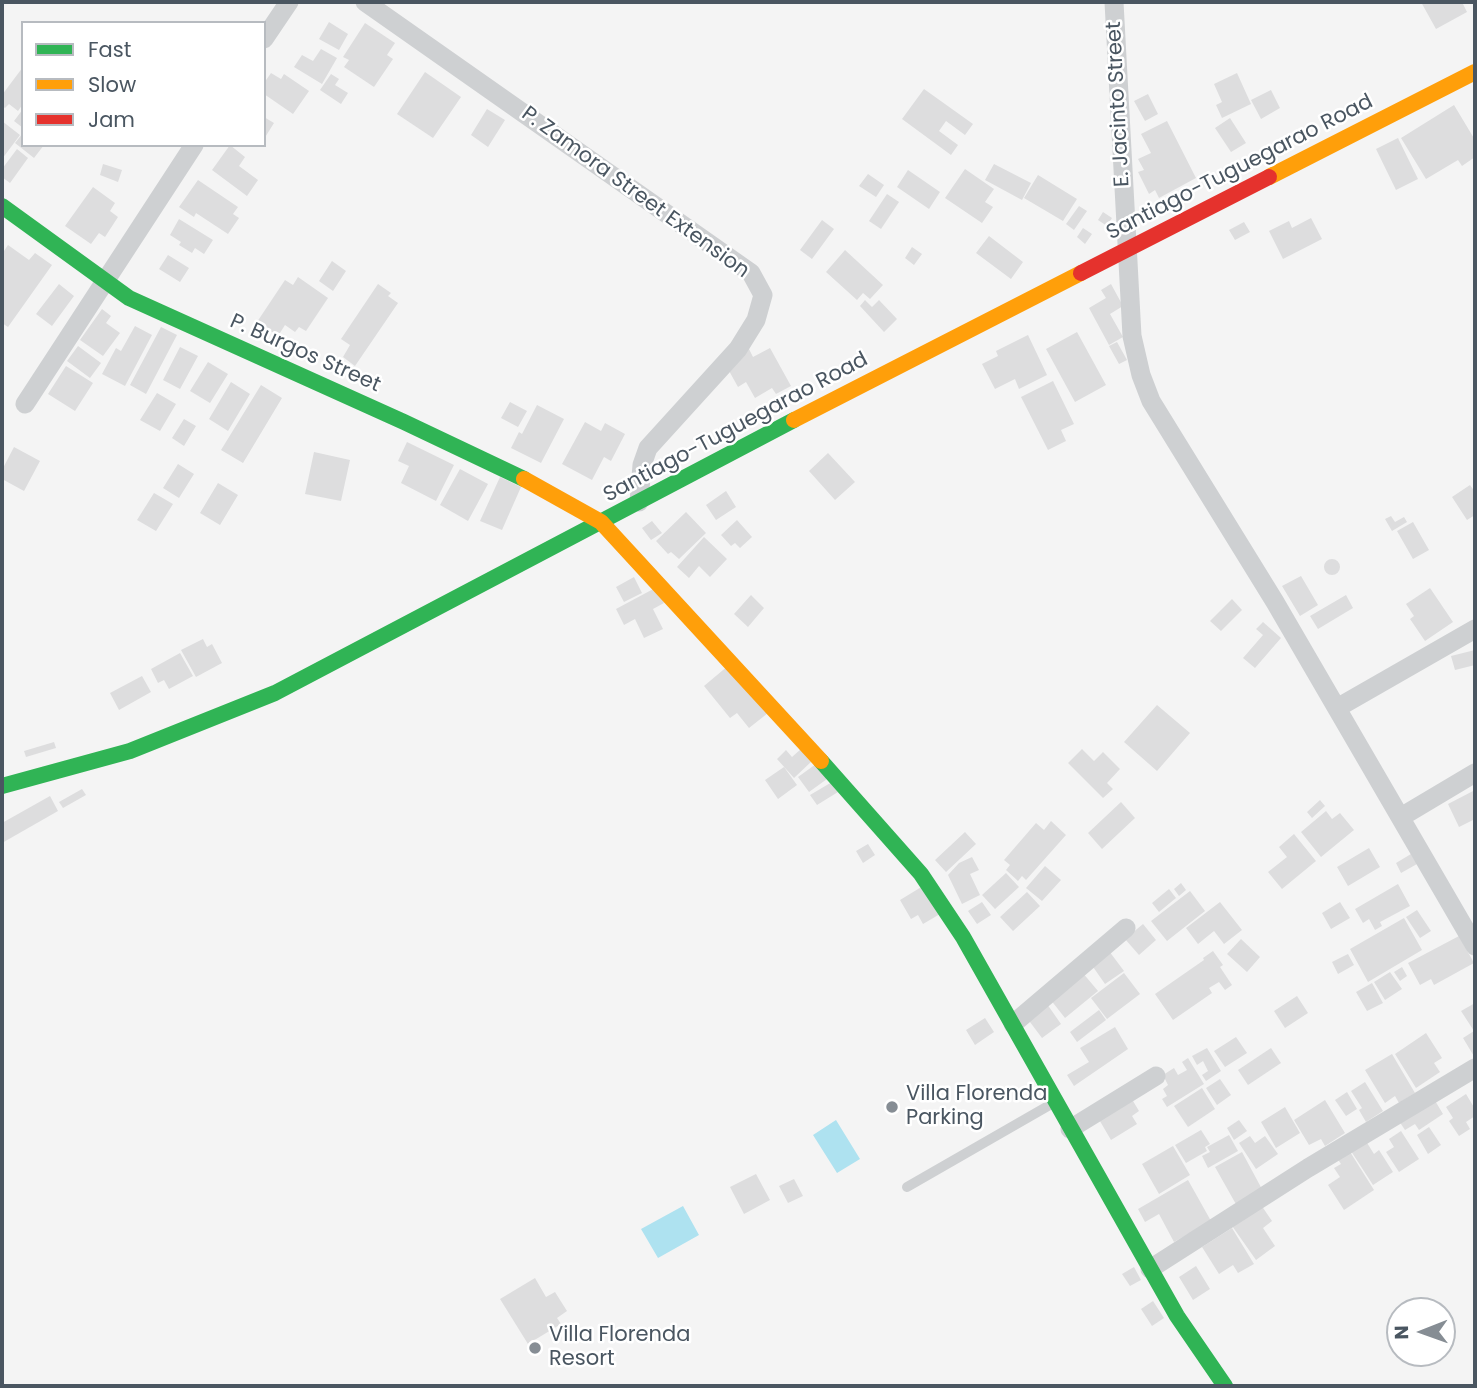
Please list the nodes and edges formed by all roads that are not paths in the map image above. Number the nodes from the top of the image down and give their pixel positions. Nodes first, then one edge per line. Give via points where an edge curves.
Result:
1 (289, 2) edge
2 (365, 2) edge
3 (1114, 2) edge
4 (266, 36) edge
5 (1475, 72) edge
6 (193, 147) edge
7 (2, 206) edge
8 (1127, 248) junction
9 (104, 282) junction
10 (25, 404) dead end
11 (639, 502) junction
12 (601, 522) junction
13 (1475, 629) edge
14 (1337, 708) junction
15 (1475, 773) edge
16 (2, 786) edge
17 (1401, 817) junction
18 (1126, 928) dead end
19 (1475, 946) edge
20 (1013, 1024) junction
21 (1475, 1068) edge
22 (1156, 1076) dead end
23 (1055, 1101) junction
24 (1070, 1129) junction
25 (906, 1187) dead end
26 (1150, 1269) junction
27 (1225, 1386) edge

1 - 4 street
2 - 11 street, P. Zamora Street Extension via 751,273 763,295 756,320 738,349 648,448
3 - 8 street, E. Jacinto Street
5 - 8 main road, Santiago-Tuguegarao Road
6 - 9 street
7 - 9 main road, P. Burgos Street
8 - 11 main road, Santiago-Tuguegarao Road
8 - 14 street, E. Jacinto Street via 1132,336 1151,401
9 - 10 street
9 - 12 main road, P. Burgos Street via 129,298 525,480
11 - 12 main road, Santiago-Tuguegarao Road
12 - 16 main road, Santiago-Tuguegarao Road via 275,692 130,751
12 - 20 main road, P. Burgos Street via 767,699 921,874
13 - 14 street
14 - 17 street, E. Jacinto Street
15 - 17 street
17 - 19 street, E. Jacinto Street
18 - 20 street
20 - 23 main road, P. Burgos Street
21 - 26 street
22 - 24 street
23 - 24 main road, P. Burgos Street
23 - 25 lane
24 - 26 main road, P. Burgos Street
26 - 27 main road, P. Burgos Street

